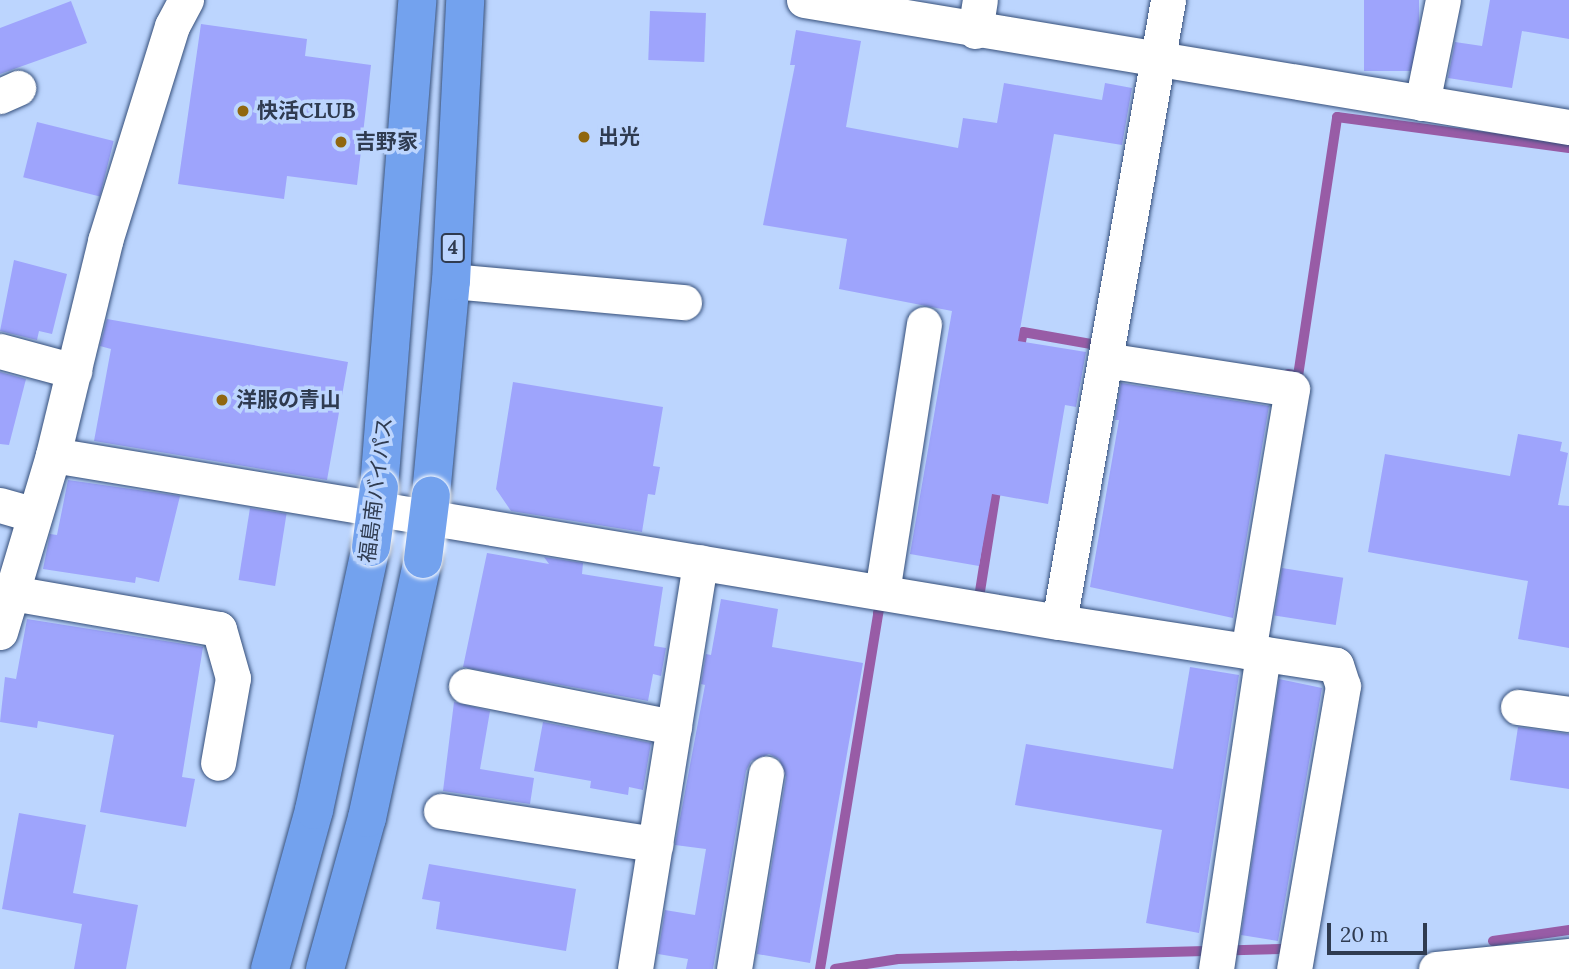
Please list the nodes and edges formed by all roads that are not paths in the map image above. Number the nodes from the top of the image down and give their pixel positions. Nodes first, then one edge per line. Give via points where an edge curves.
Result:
1 (186, 0) edge
2 (417, 0) edge
3 (465, 0) edge
4 (804, 0) edge
5 (1168, 0) edge
6 (1443, 0) edge
7 (978, 16) edge
8 (1158, 58) junction
9 (1422, 103) junction
10 (1569, 127) edge
11 (451, 281) junction
12 (684, 302) dead end
13 (924, 324) dead end
14 (0, 351) edge
15 (1105, 360) junction
16 (74, 371) junction
17 (53, 455) junction
18 (0, 505) edge
19 (35, 515) junction
20 (700, 562) junction
21 (883, 592) junction
22 (12, 593) junction
23 (1059, 622) junction
24 (0, 632) edge
25 (1255, 652) junction
26 (466, 686) dead end
27 (1518, 706) dead end
28 (1569, 714) edge
29 (674, 727) junction
30 (218, 763) dead end
31 (766, 774) dead end
32 (441, 811) dead end
33 (655, 844) junction
34 (1569, 956) edge
35 (270, 969) edge
36 (325, 969) edge
37 (635, 969) edge
38 (734, 969) edge
39 (1216, 969) edge
40 (1294, 969) edge
41 (1436, 969) edge

1 - 16 street via 172,26 109,229
2 - 35 highway, 福島南バイパス, bridge via 371,547 314,810
3 - 11 highway, 4
4 - 7 street
5 - 8 street
6 - 9 street
7 - 8 street
8 - 9 street
8 - 15 street
9 - 10 street
11 - 12 street
11 - 36 highway, 4, bridge via 423,559 367,818
13 - 21 street
14 - 16 street
15 - 23 street
15 - 25 street via 1292,389
16 - 17 street
17 - 19 street
17 - 20 street
18 - 19 street
19 - 22 street
20 - 21 street
20 - 29 street
21 - 23 street
22 - 24 street
22 - 30 street via 219,629 233,678
23 - 25 street
25 - 39 street
25 - 40 street via 1335,665 1343,686
26 - 29 street
27 - 28 street
29 - 33 street
31 - 38 street
32 - 33 street
33 - 37 street
34 - 41 street

